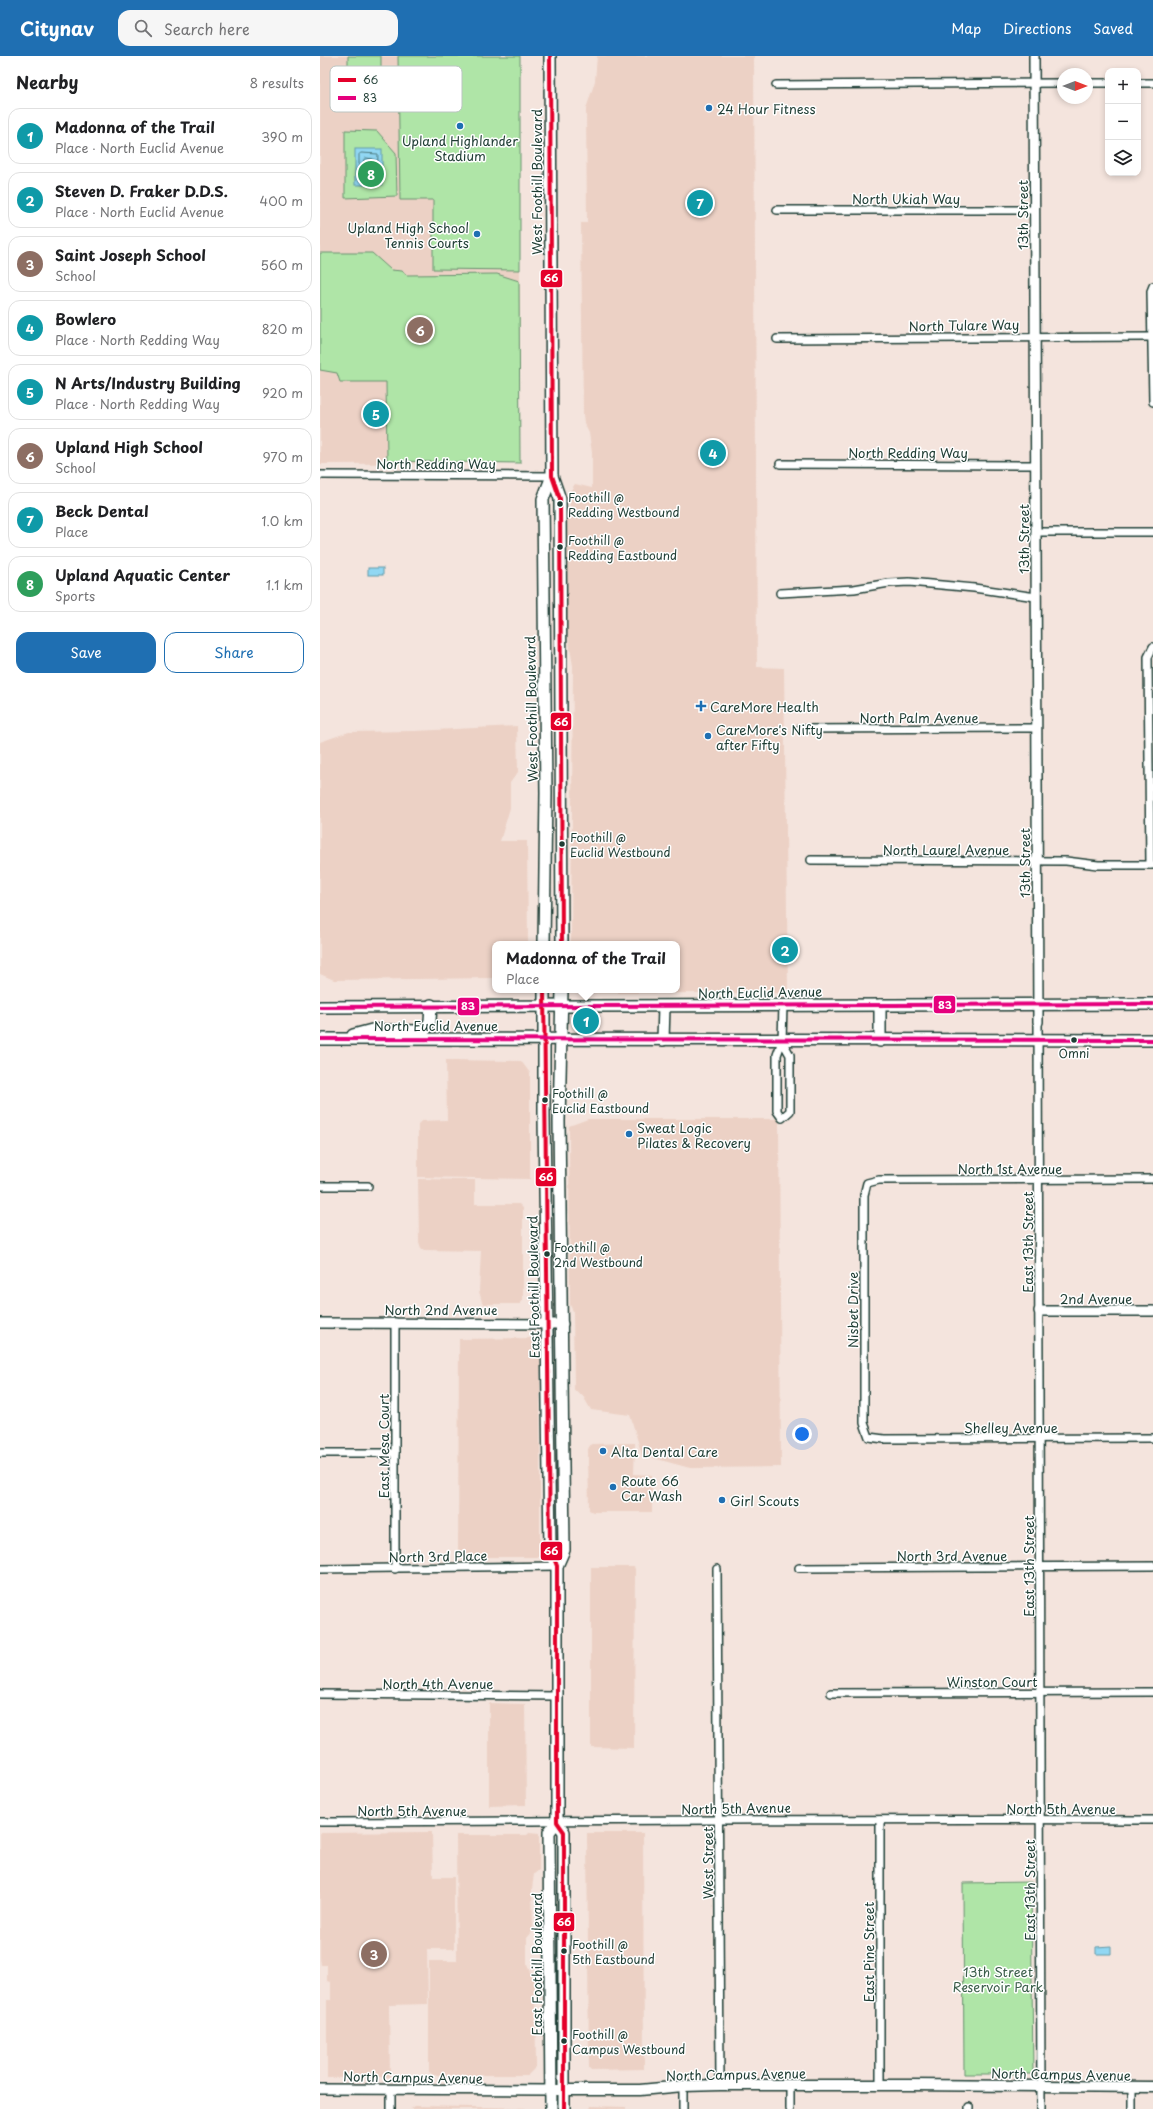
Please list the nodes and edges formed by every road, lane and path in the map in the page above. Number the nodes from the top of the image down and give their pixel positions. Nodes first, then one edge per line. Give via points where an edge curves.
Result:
1 (550, 56) edge
2 (1034, 56) edge
3 (1034, 83) junction
4 (1057, 83) edge
5 (1093, 83) edge
6 (1105, 83) edge
7 (1141, 83) edge
8 (1153, 83) edge
9 (776, 85) dead end
10 (777, 210) dead end
11 (1035, 210) junction
12 (1153, 286) edge
13 (1036, 336) junction
14 (1151, 337) junction
15 (777, 339) dead end
16 (1153, 402) edge
17 (780, 464) dead end
18 (1036, 465) junction
19 (320, 475) edge
20 (552, 476) junction
21 (1036, 532) junction
22 (1153, 532) edge
23 (780, 593) dead end
24 (1036, 597) junction
25 (1153, 647) edge
26 (545, 714) junction
27 (1037, 728) junction
28 (800, 729) dead end
29 (1151, 755) edge
30 (562, 797) junction
31 (811, 860) dead end
32 (1037, 862) junction
33 (1151, 865) edge
34 (544, 941) edge
35 (562, 941) edge
36 (544, 993) edge
37 (562, 993) edge
38 (1038, 1004) junction
39 (1153, 1004) edge
40 (782, 1005) junction
41 (880, 1005) junction
42 (431, 1006) junction
43 (320, 1007) edge
44 (544, 1007) junction
45 (562, 1007) junction
46 (664, 1007) junction
47 (1038, 1022) joint
48 (320, 1039) edge
49 (334, 1039) junction
50 (543, 1039) junction
51 (560, 1039) junction
52 (663, 1040) junction
53 (1153, 1040) edge
54 (782, 1041) junction
55 (880, 1041) junction
56 (1038, 1041) junction
57 (1039, 1180) junction
58 (1153, 1180) edge
59 (867, 1183) joint
60 (320, 1186) edge
61 (368, 1186) dead end
62 (1039, 1311) junction
63 (1153, 1311) edge
64 (395, 1322) junction
65 (320, 1323) edge
66 (547, 1323) junction
67 (562, 1324) junction
68 (869, 1437) joint
69 (1153, 1438) edge
70 (1039, 1439) junction
71 (320, 1453) edge
72 (395, 1453) junction
73 (557, 1566) junction
74 (1153, 1566) edge
75 (1040, 1567) junction
76 (799, 1568) dead end
77 (320, 1569) edge
78 (395, 1569) junction
79 (717, 1569) dead end
80 (1041, 1692) junction
81 (1153, 1692) edge
82 (831, 1693) dead end
83 (320, 1694) edge
84 (557, 1696) junction
85 (1041, 1819) junction
86 (719, 1820) junction
87 (880, 1820) junction
88 (1153, 1820) edge
89 (320, 1822) edge
90 (557, 1822) junction
91 (720, 2085) junction
92 (790, 2085) junction
93 (880, 2085) junction
94 (683, 2086) junction
95 (1041, 2086) junction
96 (1153, 2087) edge
97 (1132, 2088) junction
98 (320, 2089) edge
99 (391, 2089) junction
100 (551, 2090) junction
101 (564, 2090) junction
102 (391, 2109) edge
103 (551, 2109) edge
104 (564, 2109) edge
105 (683, 2109) edge
106 (790, 2109) edge
107 (1041, 2109) edge
108 (1132, 2109) edge

1 - 20 main road, West Foothill Boulevard
2 - 3 street, 13th Street
3 - 4 street
3 - 9 street
3 - 11 street, 13th Street
5 - 6 street
7 - 8 street
10 - 11 street, North Ukiah Way
11 - 13 street, 13th Street
12 - 14 street
13 - 14 street, North Tulare Way
13 - 15 street, North Tulare Way
13 - 18 street, 13th Street
14 - 16 street
17 - 18 street, North Redding Way
18 - 21 street, 13th Street
19 - 20 street, North Redding Way
20 - 26 main road, West Foothill Boulevard via 543,498
20 - 30 main road, West Foothill Boulevard via 560,499
21 - 22 street
21 - 24 street, 13th Street
23 - 24 street via 854,590 909,582
24 - 27 street, 13th Street
25 - 29 street via 1148,657
26 - 30 main road via 551,722 553,733 554,790
26 - 34 main road, West Foothill Boulevard
27 - 28 street, North Palm Avenue
27 - 32 street, 13th Street
29 - 33 street
30 - 35 main road, West Foothill Boulevard
31 - 32 street, North Laurel Avenue
32 - 33 street, North Laurel Avenue
32 - 38 street, 13th Street
36 - 44 main road
37 - 45 main road
38 - 39 main road, North Euclid Avenue
38 - 41 main road, North Euclid Avenue
38 - 47 street, 13th Street
40 - 41 main road, North Euclid Avenue
40 - 46 main road, North Euclid Avenue
40 - 54 street
41 - 55 main road
42 - 43 main road, North Euclid Avenue
42 - 44 main road, North Euclid Avenue
42 - 49 main road via 430,1021 426,1029 372,1030
44 - 45 main road, North Euclid Avenue
44 - 50 main road, East Foothill Boulevard
45 - 46 main road, North Euclid Avenue
45 - 51 main road, East Foothill Boulevard
46 - 52 main road
47 - 56 street, East 13th Street
48 - 49 main road, North Euclid Avenue
49 - 50 main road, North Euclid Avenue
50 - 51 main road, North Euclid Avenue
50 - 66 main road, East Foothill Boulevard
51 - 52 main road, North Euclid Avenue
51 - 67 main road, East Foothill Boulevard
52 - 54 main road, North Euclid Avenue
53 - 56 main road, North Euclid Avenue
54 - 54 street via 777,1055 777,1110 782,1118 790,1111 790,1055
54 - 55 main road, North Euclid Avenue
55 - 56 main road, North Euclid Avenue
56 - 57 street, East 13th Street
57 - 58 street, North 1st Avenue
57 - 59 street, North 1st Avenue via 879,1180
57 - 62 street, East 13th Street
59 - 68 street, Nisbet Drive via 864,1195 864,1423
60 - 61 street
62 - 63 street, 2nd Avenue
62 - 70 street, East 13th Street
64 - 65 street, North 2nd Avenue
64 - 66 street, North 2nd Avenue
64 - 72 street, East Mesa Court
66 - 67 street, North 2nd Avenue
66 - 73 main road, East Foothill Boulevard via 550,1548
67 - 73 main road, East Foothill Boulevard via 564,1550
68 - 70 street, Shelley Avenue
69 - 70 street, Shelley Avenue
70 - 75 street, East 13th Street
71 - 72 street
72 - 78 street, East Mesa Court
73 - 78 street, North 3rd Place
73 - 84 main road, East Foothill Boulevard
74 - 75 street, North 3rd Avenue
75 - 76 street, North 3rd Avenue
75 - 80 street, East 13th Street
77 - 78 street, North 3rd Place
79 - 86 street, West Street
80 - 81 street, Winston Court
80 - 82 street, Winston Court
80 - 85 street, East 13th Street
83 - 84 street, North 4th Avenue
84 - 90 main road, East Foothill Boulevard
85 - 87 street, North 5th Avenue
85 - 88 street, North 5th Avenue
85 - 95 street, East 13th Street
86 - 87 street, North 5th Avenue
86 - 90 street, North 5th Avenue
86 - 91 street, West Street
87 - 93 street, East Pine Street
89 - 90 street, North 5th Avenue
90 - 100 main road, East Foothill Boulevard via 549,1832
90 - 101 main road, East Foothill Boulevard via 564,1832
91 - 92 main road, North Campus Avenue
91 - 94 main road, North Campus Avenue
92 - 93 main road, North Campus Avenue
92 - 106 street
93 - 95 main road, North Campus Avenue
94 - 101 main road, North Campus Avenue via 640,2090
94 - 105 street
95 - 97 main road, North Campus Avenue
95 - 107 street, East 13th Street
96 - 97 main road, North Campus Avenue
97 - 108 street
98 - 99 street, North Campus Avenue
99 - 100 street, North Campus Avenue
99 - 102 street
100 - 101 main road, North Campus Avenue
100 - 103 main road, East Foothill Boulevard
101 - 104 main road, East Foothill Boulevard

